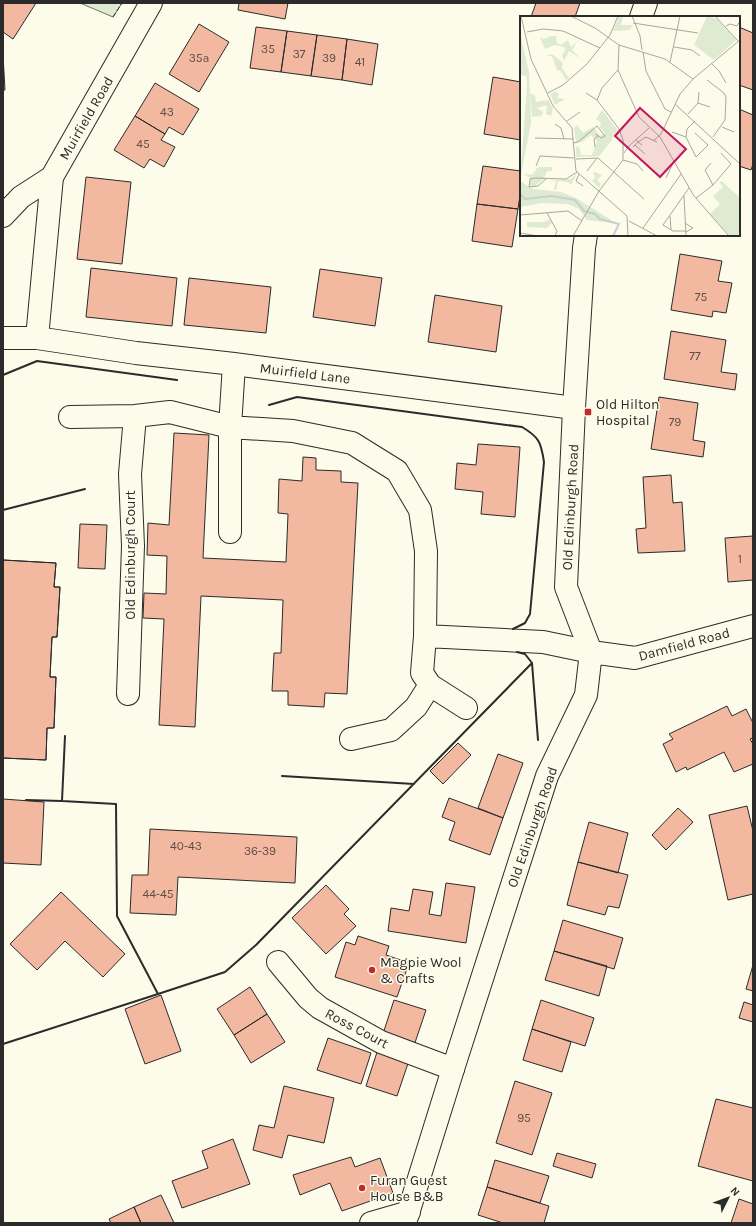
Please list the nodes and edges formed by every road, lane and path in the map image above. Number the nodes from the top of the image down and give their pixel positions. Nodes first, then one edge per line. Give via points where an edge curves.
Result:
1 (151, 3) edge
2 (646, 3) edge
3 (641, 16) edge
4 (52, 178) junction
5 (3, 216) edge
6 (586, 236) edge
7 (3, 338) edge
8 (37, 338) junction
9 (234, 364) junction
10 (574, 408) junction
11 (70, 416) dead end
12 (135, 416) junction
13 (230, 427) junction
14 (230, 532) dead end
15 (753, 626) edge
16 (425, 636) junction
17 (591, 652) junction
18 (430, 685) junction
19 (128, 694) dead end
20 (466, 708) dead end
21 (351, 739) dead end
22 (278, 962) dead end
23 (453, 1069) junction
24 (407, 1218) edge
25 (371, 1223) edge

1 - 4 street, Muirfield Road
2 - 3 street
4 - 5 street, Muirfield Road via 21,197
4 - 8 street
6 - 10 street, Old Edinburgh Road
7 - 8 street, Muirfield Lane
8 - 9 street, Muirfield Lane via 136,354
9 - 10 street, Muirfield Lane
9 - 13 street
10 - 17 street, Old Edinburgh Road via 566,587
11 - 12 street
12 - 13 street via 170,412
12 - 19 street, Old Edinburgh Court via 130,474 133,546
13 - 14 street
13 - 16 street via 293,431 352,443 397,471 420,510 426,551
15 - 17 street, Damfield Road via 635,658
16 - 17 street via 543,642
16 - 18 street via 422,673
17 - 23 street, Old Edinburgh Road via 586,695 547,776
18 - 20 street
18 - 21 street via 416,707 391,730
22 - 23 street, Ross Court via 308,998 320,1008 381,1042
23 - 24 street, Old Edinburgh Road
24 - 25 street

